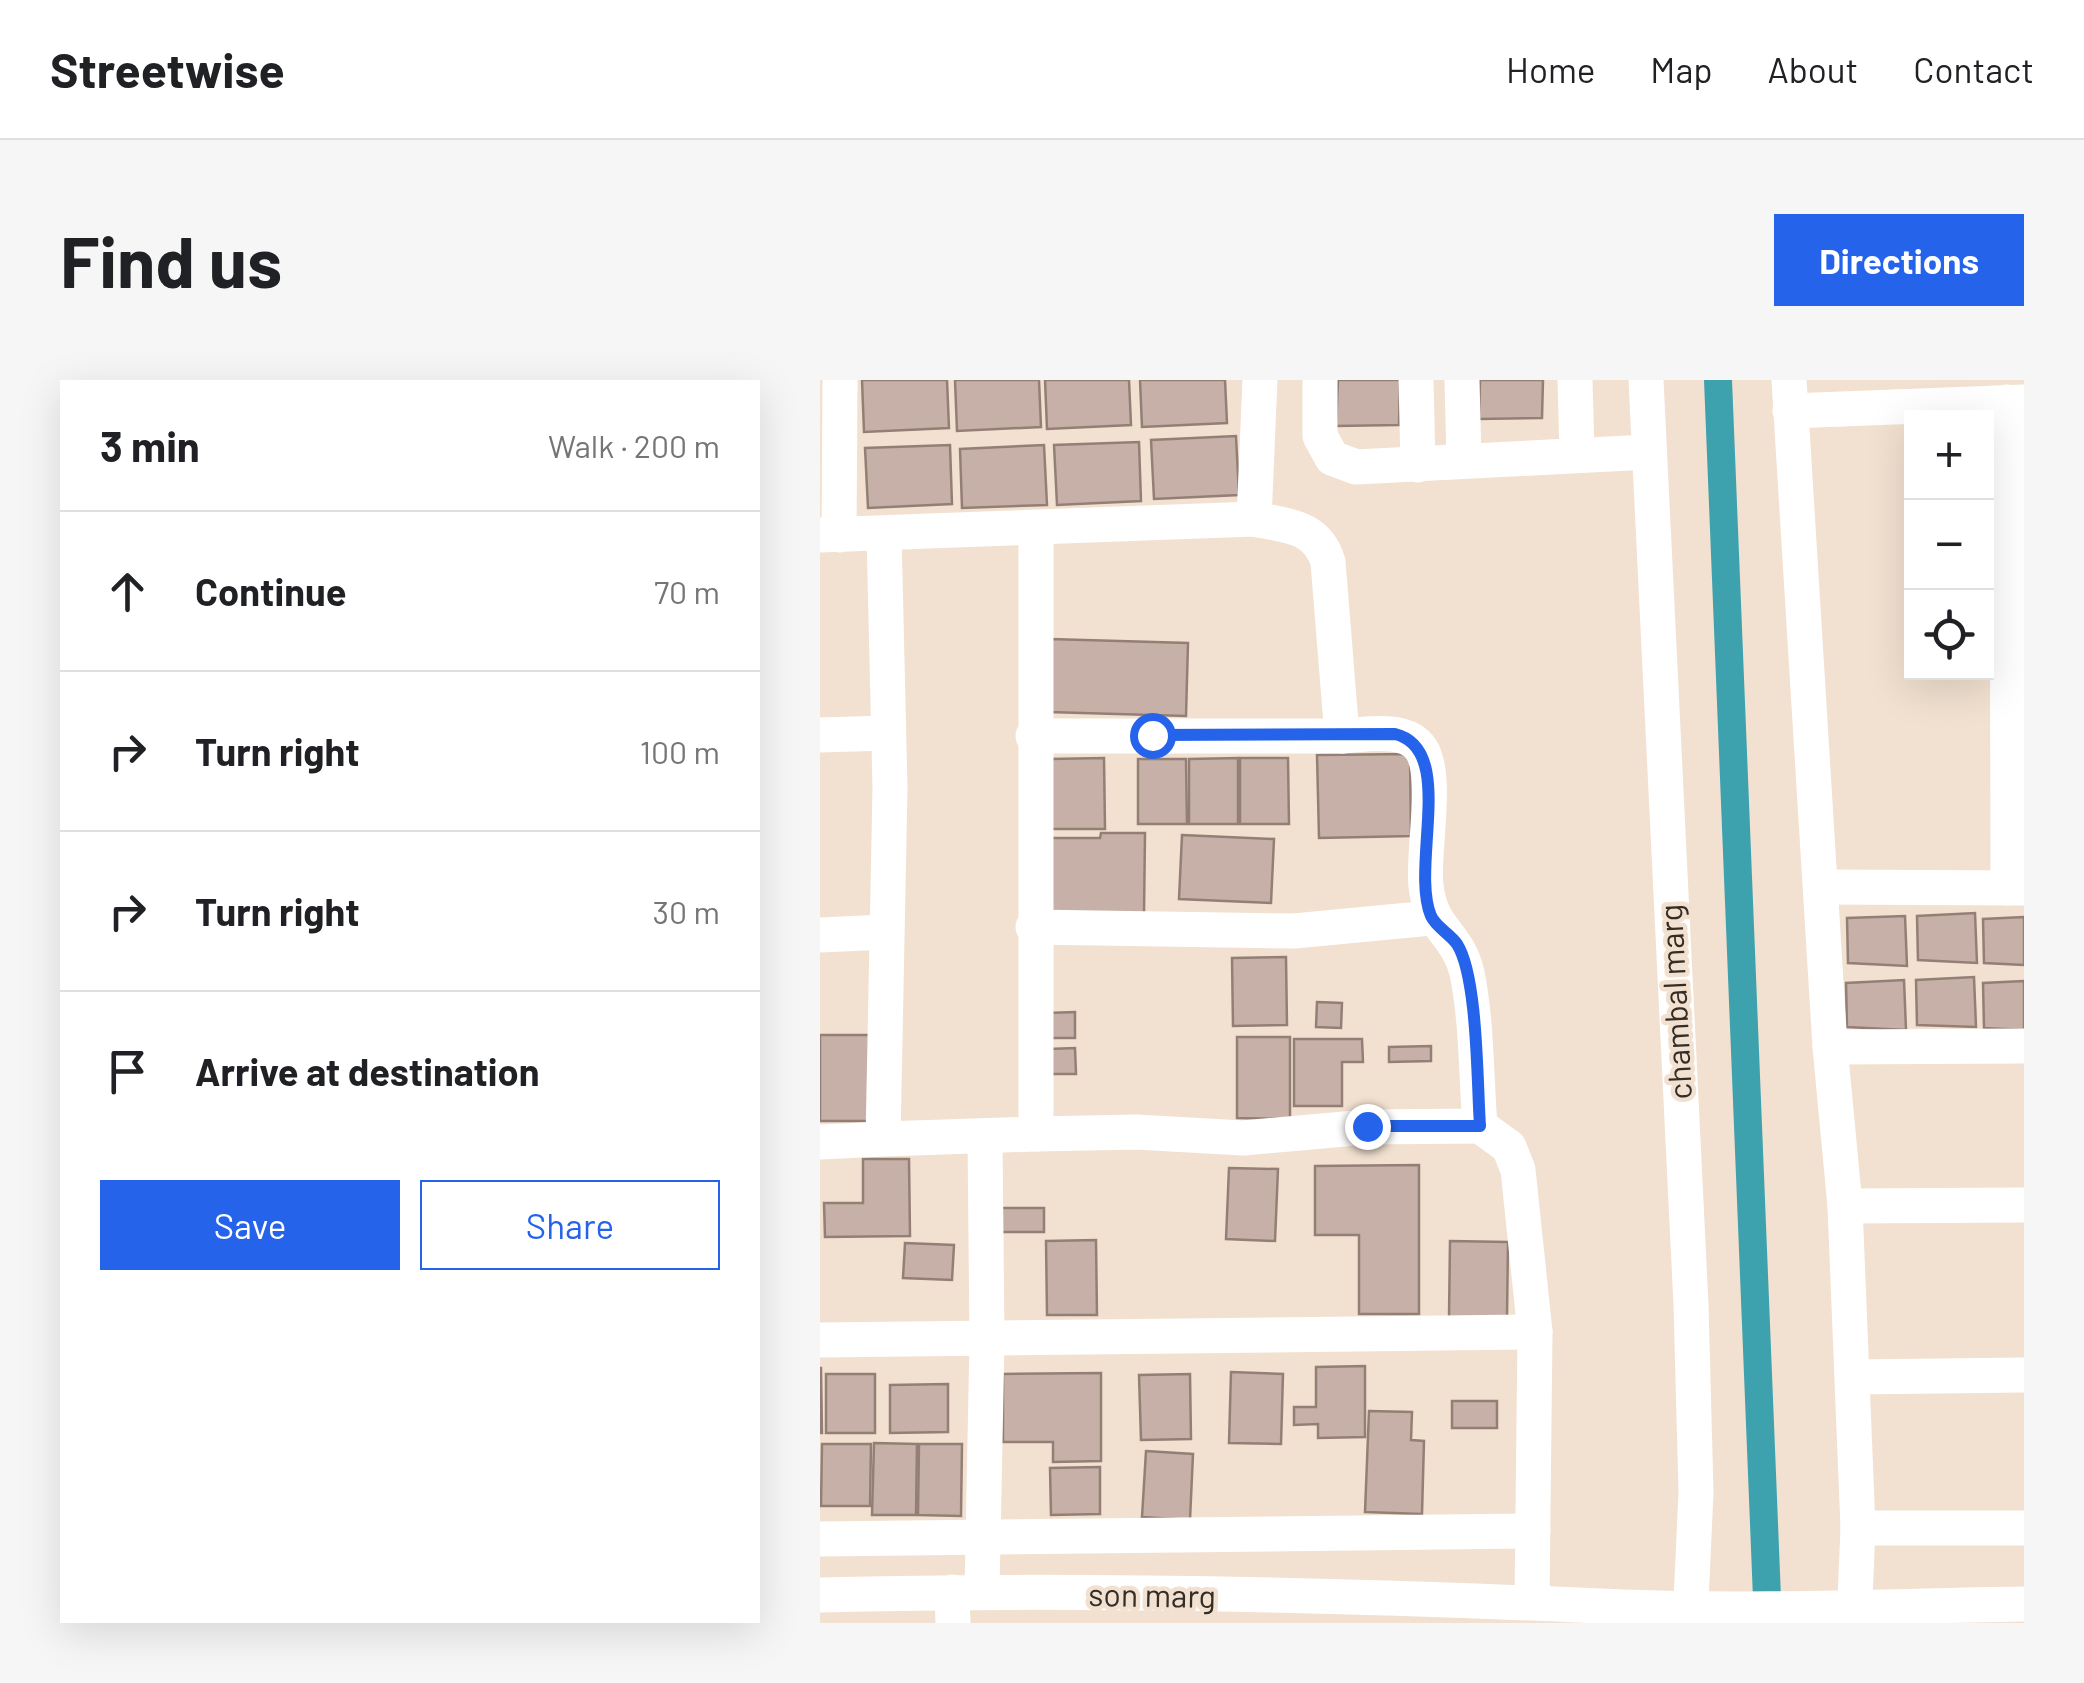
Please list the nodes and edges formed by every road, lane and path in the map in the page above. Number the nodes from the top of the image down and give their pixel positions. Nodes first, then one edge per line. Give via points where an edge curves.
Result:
1 (840, 380) edge
2 (1260, 380) edge
3 (1320, 380) edge
4 (1416, 380) edge
5 (1462, 380) edge
6 (1575, 380) edge
7 (1646, 380) edge
8 (1790, 396) edge
9 (2016, 402) edge
10 (1648, 452) junction
11 (1578, 455) junction
12 (1464, 461) junction
13 (1418, 465) junction
14 (1254, 519) junction
15 (1036, 528) junction
16 (884, 534) junction
17 (830, 535) edge
18 (2015, 563) edge
19 (2017, 716) edge
20 (887, 733) junction
21 (820, 735) edge
22 (1033, 736) junction
23 (1342, 736) junction
24 (1824, 887) junction
25 (2016, 888) edge
26 (1431, 918) junction
27 (1033, 927) junction
28 (885, 932) junction
29 (820, 935) edge
30 (2024, 1046) edge
31 (1830, 1048) junction
32 (1480, 1126) junction
33 (1036, 1134) junction
34 (985, 1136) junction
35 (884, 1139) junction
36 (820, 1142) edge
37 (2024, 1205) edge
38 (1845, 1206) junction
39 (1535, 1332) junction
40 (820, 1340) edge
41 (987, 1341) junction
42 (2024, 1375) edge
43 (1853, 1378) junction
44 (1858, 1528) junction
45 (2024, 1528) edge
46 (1533, 1530) junction
47 (820, 1538) edge
48 (984, 1538) junction
49 (820, 1596) edge
50 (1532, 1600) junction
51 (962, 1602) edge
52 (2024, 1604) edge
53 (1702, 1612) edge
54 (1848, 1612) edge

1 - 17 street
2 - 14 street
3 - 13 street via 1320,436 1332,458 1356,467
4 - 13 street
5 - 12 street
6 - 11 street
7 - 10 street, chambal marg
8 - 9 street
8 - 24 street
9 - 18 street
10 - 11 street
10 - 53 street, chambal marg
11 - 12 street
12 - 13 street
14 - 15 street
14 - 23 street via 1306,530 1323,544
15 - 16 street
15 - 22 street
16 - 17 street
16 - 20 street
18 - 19 street
19 - 25 street
20 - 21 street
20 - 28 street
22 - 23 street
22 - 27 street
23 - 26 street via 1395,734 1422,750
24 - 25 street
24 - 31 street
26 - 27 street via 1294,931
26 - 32 street via 1457,944 1466,972
27 - 33 street
28 - 29 street
28 - 35 street
30 - 31 street
31 - 38 street
32 - 33 street via 1367,1126 1243,1138
32 - 39 street via 1509,1146 1518,1170
33 - 34 street
34 - 35 street
34 - 41 street
35 - 36 street
37 - 38 street
38 - 43 street
39 - 41 street
39 - 46 street
40 - 41 street
41 - 48 street
42 - 43 street
43 - 44 street
44 - 45 street
44 - 54 street
46 - 48 street
46 - 50 street
47 - 48 street
48 - 51 street
49 - 51 street, son marg
50 - 51 street, son marg
50 - 53 street, son marg
52 - 54 street, son marg
53 - 54 street, son marg

